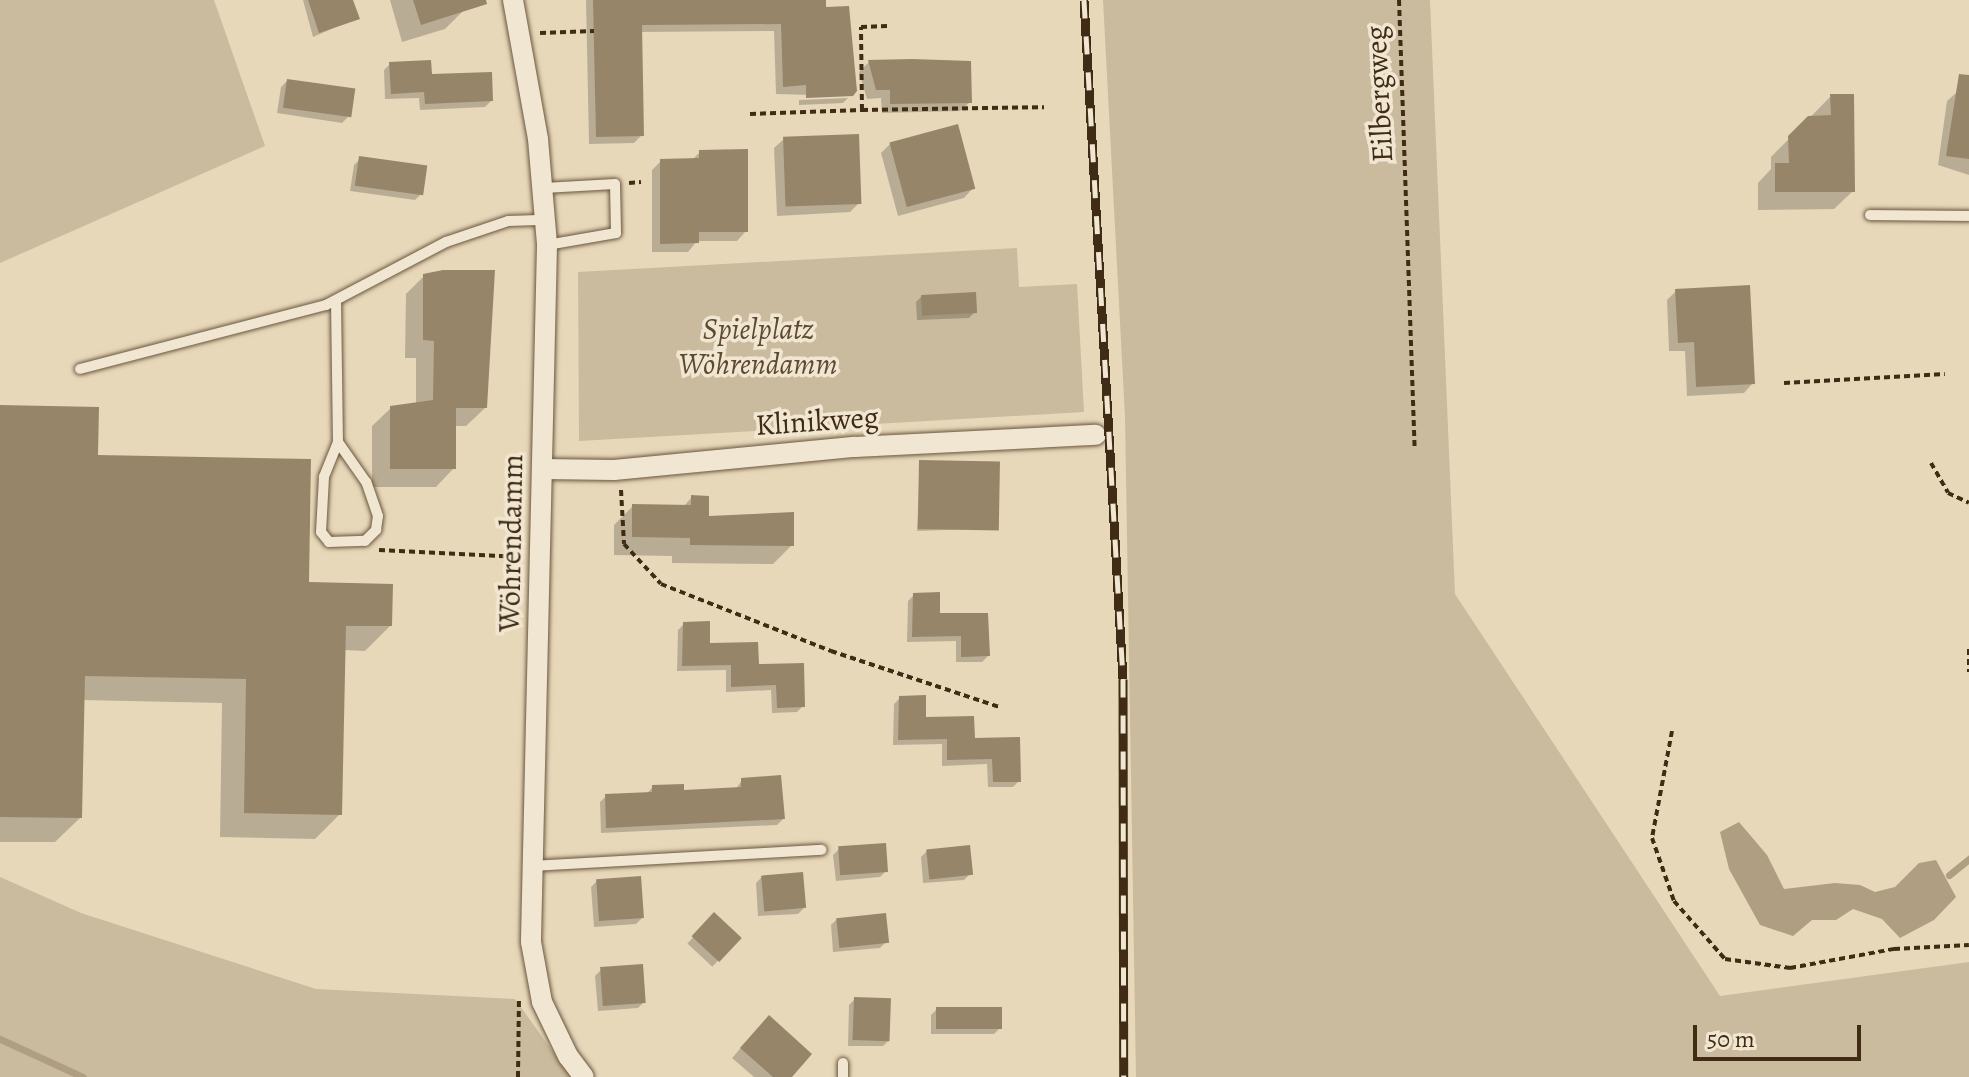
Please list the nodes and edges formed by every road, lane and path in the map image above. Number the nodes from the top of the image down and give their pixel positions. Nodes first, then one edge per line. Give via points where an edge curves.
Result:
1 (513, 0) edge
2 (1399, 0) edge
3 (887, 26) dead end
4 (594, 31) dead end
5 (522, 33) junction
6 (1044, 107) dead end
7 (862, 110) junction
8 (750, 114) dead end
9 (544, 188) junction
10 (1870, 215) dead end
11 (1969, 216) edge
12 (546, 220) junction
13 (547, 245) junction
14 (336, 301) junction
15 (80, 369) dead end
16 (1945, 374) dead end
17 (1784, 383) dead end
18 (1096, 435) dead end
19 (338, 442) junction
20 (1415, 447) dead end
21 (1931, 463) dead end
22 (619, 468) junction
23 (543, 469) junction
24 (1969, 503) edge
25 (369, 549) dead end
26 (543, 564) junction
27 (1969, 649) edge
28 (1969, 672) edge
29 (999, 707) dead end
30 (1672, 731) dead end
31 (822, 850) dead end
32 (532, 866) junction
33 (1969, 945) edge
34 (519, 984) dead end
35 (843, 1063) dead end
36 (518, 1077) edge
37 (584, 1077) edge
38 (843, 1077) edge

1 - 5 street, Wöhrendamm
2 - 20 path, Eilbergweg
3 - 7 path via 861,27
4 - 5 path
5 - 9 street, Wöhrendamm
6 - 7 path
7 - 8 path
9 - 12 street, Wöhrendamm
9 - 13 lane via 615,184 616,233
10 - 11 lane
12 - 13 street, Wöhrendamm
12 - 14 lane via 508,221 446,242
13 - 23 street, Wöhrendamm
14 - 15 lane
14 - 19 lane
16 - 17 path
18 - 22 street, Klinikweg via 855,447
19 - 19 lane via 324,477 321,532 329,542 365,541 376,530 378,516 366,482
21 - 24 path via 1948,493
22 - 23 street, Klinikweg
22 - 29 path via 624,544 661,584 831,651
23 - 26 street, Wöhrendamm
25 - 26 path via 505,553
26 - 32 street, Wöhrendamm
27 - 28 path
30 - 33 path via 1652,838 1674,901 1725,959 1790,968 1894,949
31 - 32 lane
32 - 37 street, Wöhrendamm via 531,942 537,982 568,1056
34 - 36 path
35 - 38 lane

